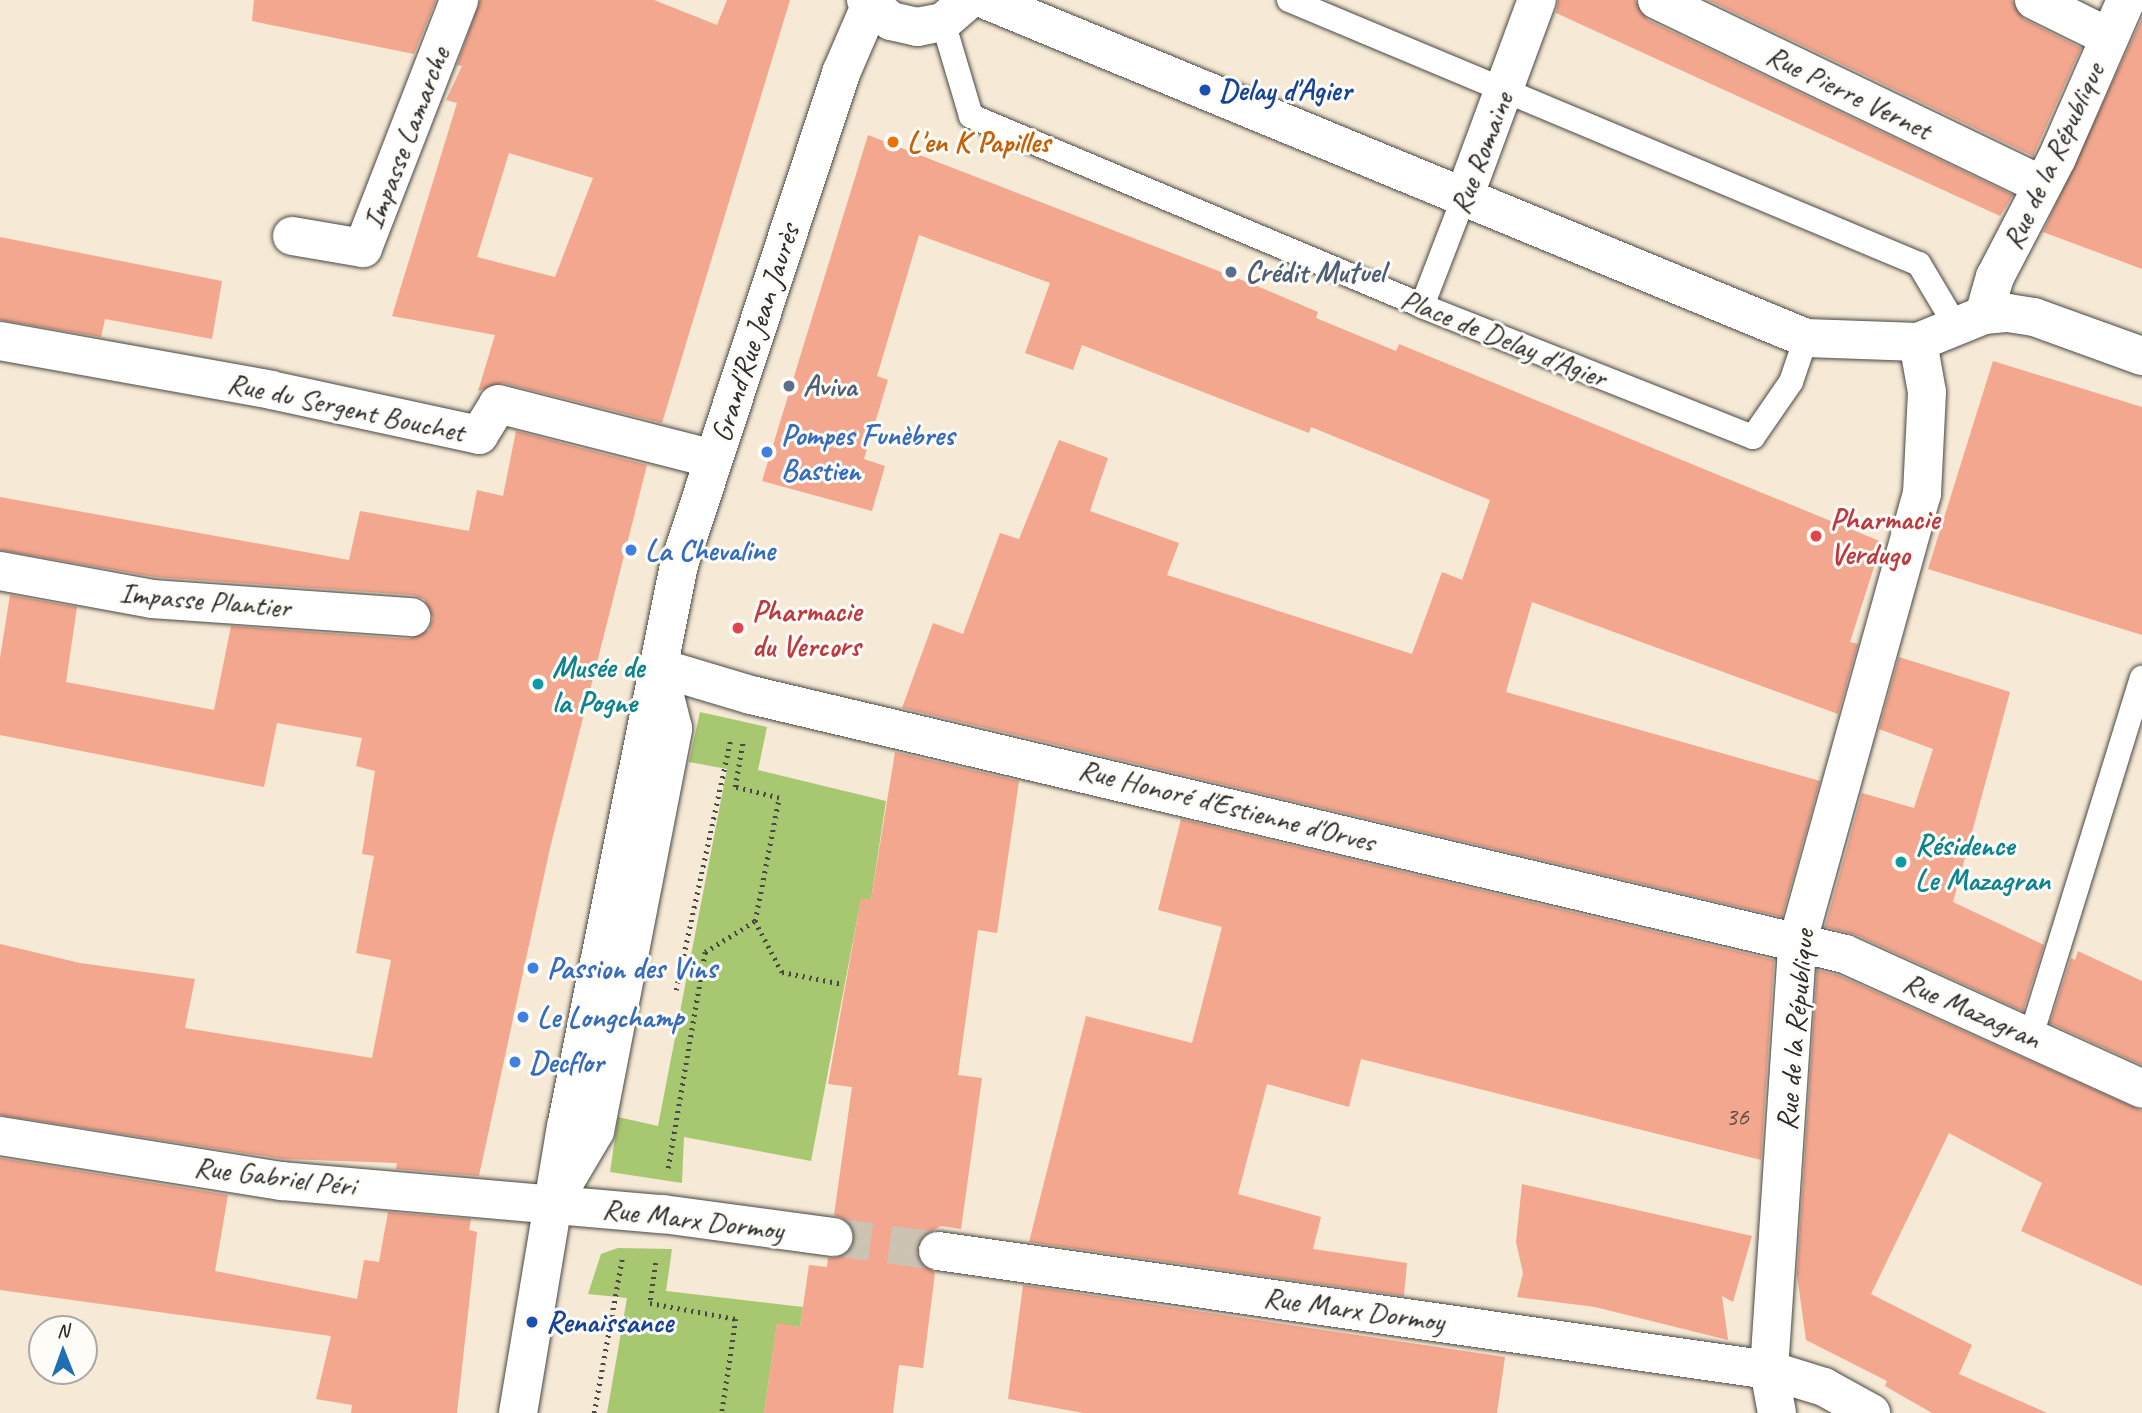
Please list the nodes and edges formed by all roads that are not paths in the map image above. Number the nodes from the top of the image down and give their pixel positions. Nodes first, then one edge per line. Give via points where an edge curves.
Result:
1 (459, 0) edge
2 (986, 0) edge
3 (1289, 0) edge
4 (1537, 0) edge
5 (1657, 0) edge
6 (2034, 0) edge
7 (2126, 0) edge
8 (868, 3) edge
9 (955, 11) edge
10 (2109, 37) junction
11 (1505, 91) junction
12 (2042, 185) junction
13 (1464, 197) junction
14 (292, 236) dead end
15 (1422, 306) junction
16 (1970, 320) junction
17 (1806, 338) junction
18 (0, 341) edge
19 (1918, 342) junction
20 (2142, 356) edge
21 (713, 459) junction
22 (0, 571) edge
23 (411, 617) dead end
24 (657, 667) junction
25 (2142, 678) edge
26 (1797, 944) junction
27 (2031, 1036) junction
28 (2142, 1089) edge
29 (0, 1136) edge
30 (553, 1203) junction
31 (834, 1237) tunnel mouth
32 (938, 1251) tunnel mouth
33 (1769, 1370) junction
34 (518, 1413) edge
35 (1777, 1413) edge
36 (1871, 1413) edge

1 - 14 street, Impasse Lamarche via 363,248
2 - 13 street
3 - 11 lane
4 - 11 street, Rue Romaine
5 - 12 street, Rue Pierre Vernet
6 - 10 street
7 - 10 street, Rue de la République
8 - 9 street via 891,21 917,27
8 - 21 street, Grand'Rue Jean Jaurès
9 - 15 lane, Place de Delay d'Agier via 971,116
10 - 12 street, Rue de la République
11 - 13 street, Rue Romaine
11 - 16 lane via 1919,264
12 - 16 street, Rue de la République
13 - 15 lane, Rue Romaine
13 - 17 street
15 - 17 lane, Place de Delay d'Agier via 1753,438 1791,382
16 - 19 street
16 - 20 street via 2034,317
17 - 19 street
18 - 21 street, Rue du Sergent Bouchet via 271,390 479,435 498,404
19 - 26 street, Rue de la République via 1927,392 1922,494
21 - 24 street, Grand'Rue Jean Jaurès via 679,565
22 - 23 street, Impasse Plantier via 152,599
24 - 26 street, Rue Honoré d'Estienne d'Orves via 740,691
24 - 30 street, Grand'Rue Jean Jaurès via 673,728 626,983 595,1131
25 - 27 lane
26 - 27 street, Rue Mazagran via 1845,954
26 - 33 street, Rue de la République
27 - 28 street, Rue Mazagran
29 - 30 street, Rue Gabriel Péri via 282,1181
30 - 31 street, Rue Marx Dormoy
30 - 34 street, Grand'Rue Jean Jaurès
32 - 33 street, Rue Marx Dormoy
33 - 35 street, Rue de la République
33 - 36 street, Rue Marx Dormoy via 1824,1387

